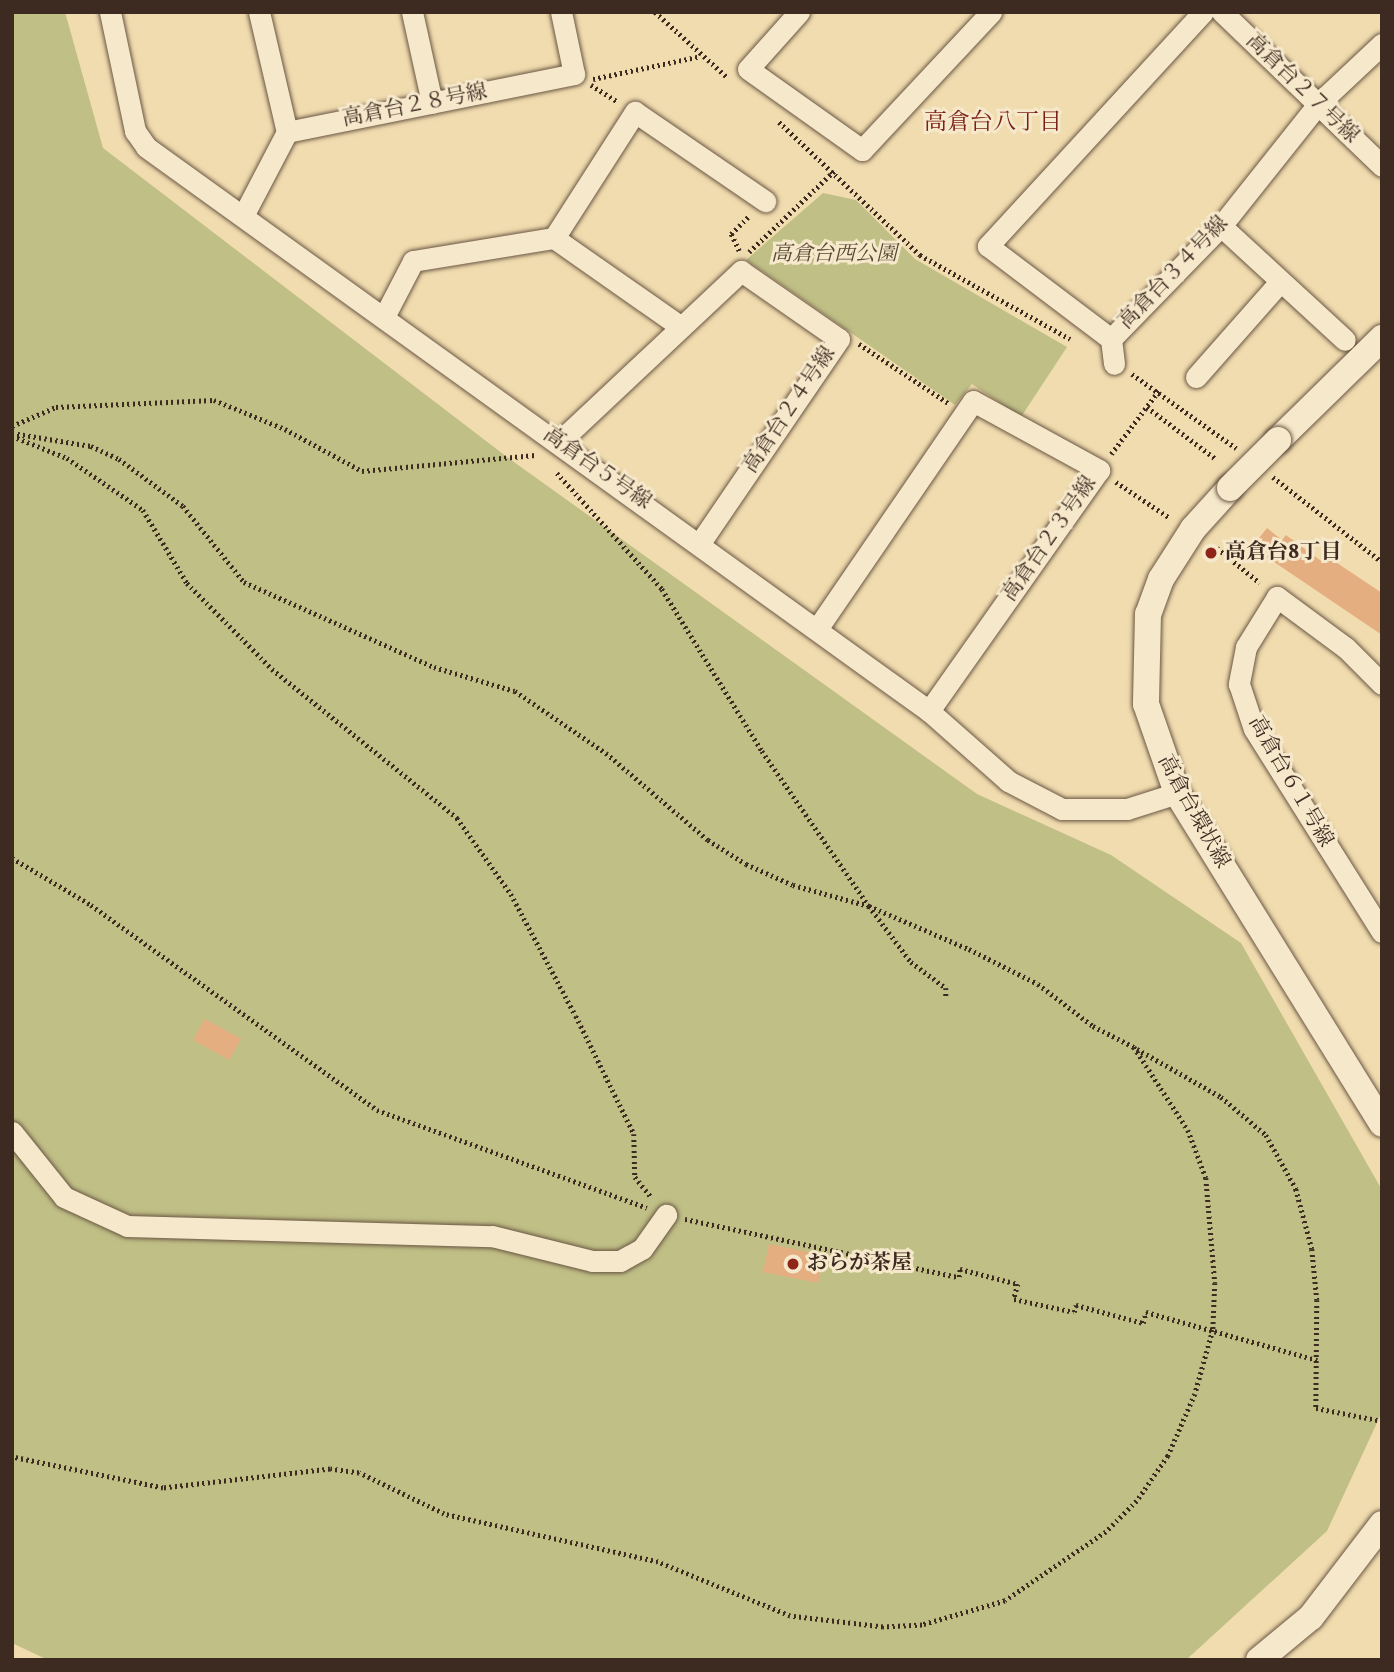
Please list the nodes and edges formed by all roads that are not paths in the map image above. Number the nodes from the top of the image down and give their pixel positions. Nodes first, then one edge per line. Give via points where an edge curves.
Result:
1 (110, 12) edge
2 (259, 12) edge
3 (412, 12) edge
4 (561, 12) edge
5 (799, 12) edge
6 (991, 12) edge
7 (1203, 12) edge
8 (1222, 12) edge
9 (1382, 44) edge
10 (432, 103) junction
11 (1318, 104) junction
12 (287, 132) junction
13 (1382, 166) edge
14 (765, 201) road end
15 (243, 216) junction
16 (1221, 226) junction
17 (554, 238) junction
18 (1278, 284) junction
19 (384, 317) junction
20 (681, 327) junction
21 (1111, 339) junction
22 (1369, 346) edge
23 (1114, 363) dead end
24 (1196, 377) dead end
25 (559, 442) junction
26 (700, 543) junction
27 (817, 629) junction
28 (1382, 684) edge
29 (929, 711) junction
30 (1177, 793) junction
31 (1382, 932) edge
32 (1374, 1095) edge
33 (1382, 1124) edge
34 (12, 1132) edge
35 (666, 1215) road end
36 (1382, 1524) edge
37 (1259, 1660) edge

1 - 15 street, 高倉台５号線 via 135,131 146,147
2 - 12 street
3 - 10 street
4 - 10 street, 高倉台２８号線 via 574,74
5 - 6 street via 748,69 862,150
7 - 21 street, 高倉台３４号線 via 988,246
8 - 11 street, 高倉台２７号線
9 - 11 street, 高倉台３４号線
10 - 12 street, 高倉台２８号線
11 - 13 street, 高倉台２７号線
11 - 16 street, 高倉台３４号線
12 - 15 street
14 - 17 street via 635,112
15 - 19 street, 高倉台５号線
16 - 18 street
16 - 21 street, 高倉台３４号線
17 - 19 street via 413,261
17 - 20 street
18 - 22 street
18 - 24 street
19 - 25 street, 高倉台５号線
20 - 25 street, 高倉台２４号線
20 - 26 street, 高倉台２４号線 via 741,271 839,339
21 - 23 street
22 - 30 street, 高倉台環状線, bridge via 1192,529 1161,579 1148,614 1146,704
25 - 26 street, 高倉台５号線
26 - 27 street, 高倉台５号線
27 - 29 street, 高倉台５号線
27 - 29 street, 高倉台２３号線 via 973,401 1099,470
28 - 31 street, 高倉台６１号線 via 1346,648 1277,597 1246,648 1239,684 1254,729
29 - 30 street, 高倉台５号線 via 1008,781 1062,809 1126,809
30 - 32 street, 高倉台環状線
32 - 33 street, 高倉台環状線
34 - 35 street via 64,1197 127,1226 492,1236 592,1261 620,1261 642,1249
36 - 37 street via 1311,1617

